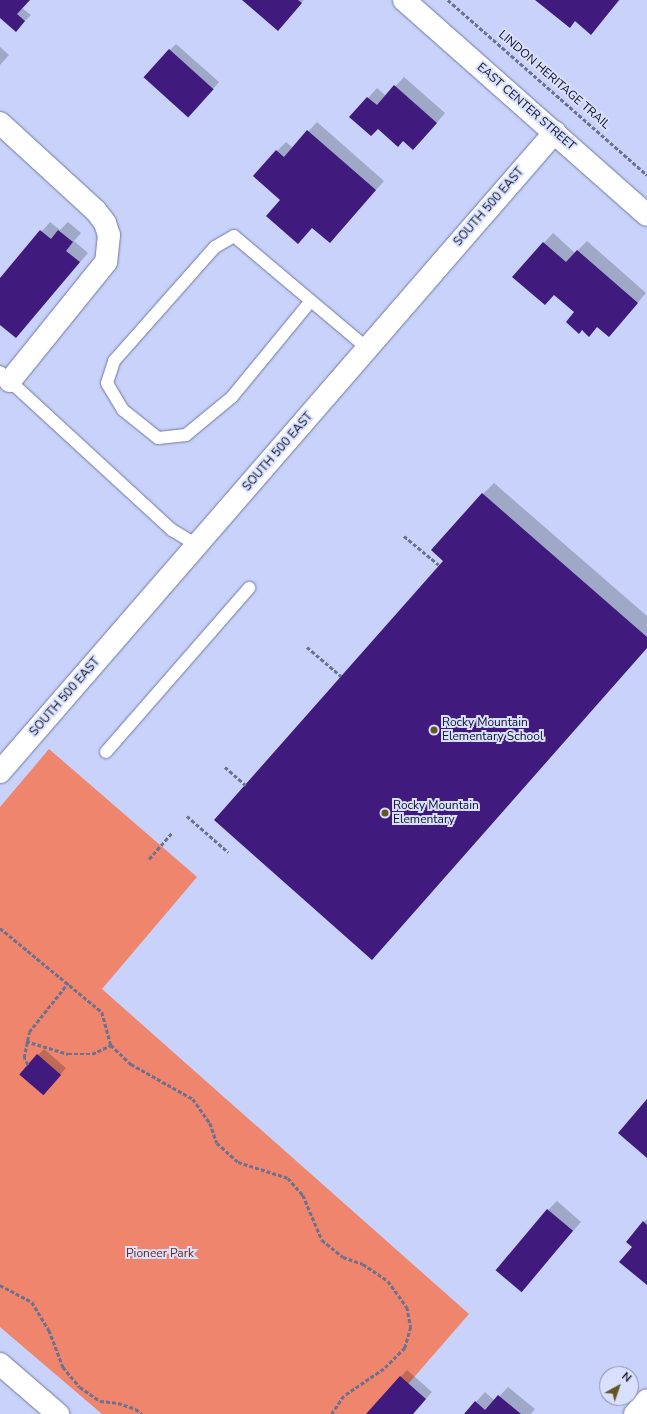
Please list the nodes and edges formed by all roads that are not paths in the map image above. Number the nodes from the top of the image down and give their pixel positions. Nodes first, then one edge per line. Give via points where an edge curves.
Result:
1 (404, 0) edge
2 (0, 123) edge
3 (555, 132) junction
4 (647, 215) edge
5 (310, 302) junction
6 (368, 349) junction
7 (5, 377) edge
8 (197, 545) junction
9 (249, 588) dead end
10 (106, 752) dead end
11 (0, 772) edge
12 (0, 1364) edge
13 (647, 1400) edge
14 (58, 1414) edge
15 (634, 1414) edge

1 - 3 street, EAST CENTER STREET
2 - 7 street via 96,211 105,223 109,235 106,262
3 - 4 street, EAST CENTER STREET
3 - 6 street, SOUTH 500 EAST
5 - 5 lane via 232,397 186,435 158,438 123,410 107,383 114,361 215,247 234,236
5 - 6 lane
6 - 8 street, SOUTH 500 EAST
7 - 8 lane via 172,530
8 - 11 street, SOUTH 500 EAST
9 - 10 lane
12 - 14 street
13 - 15 street

